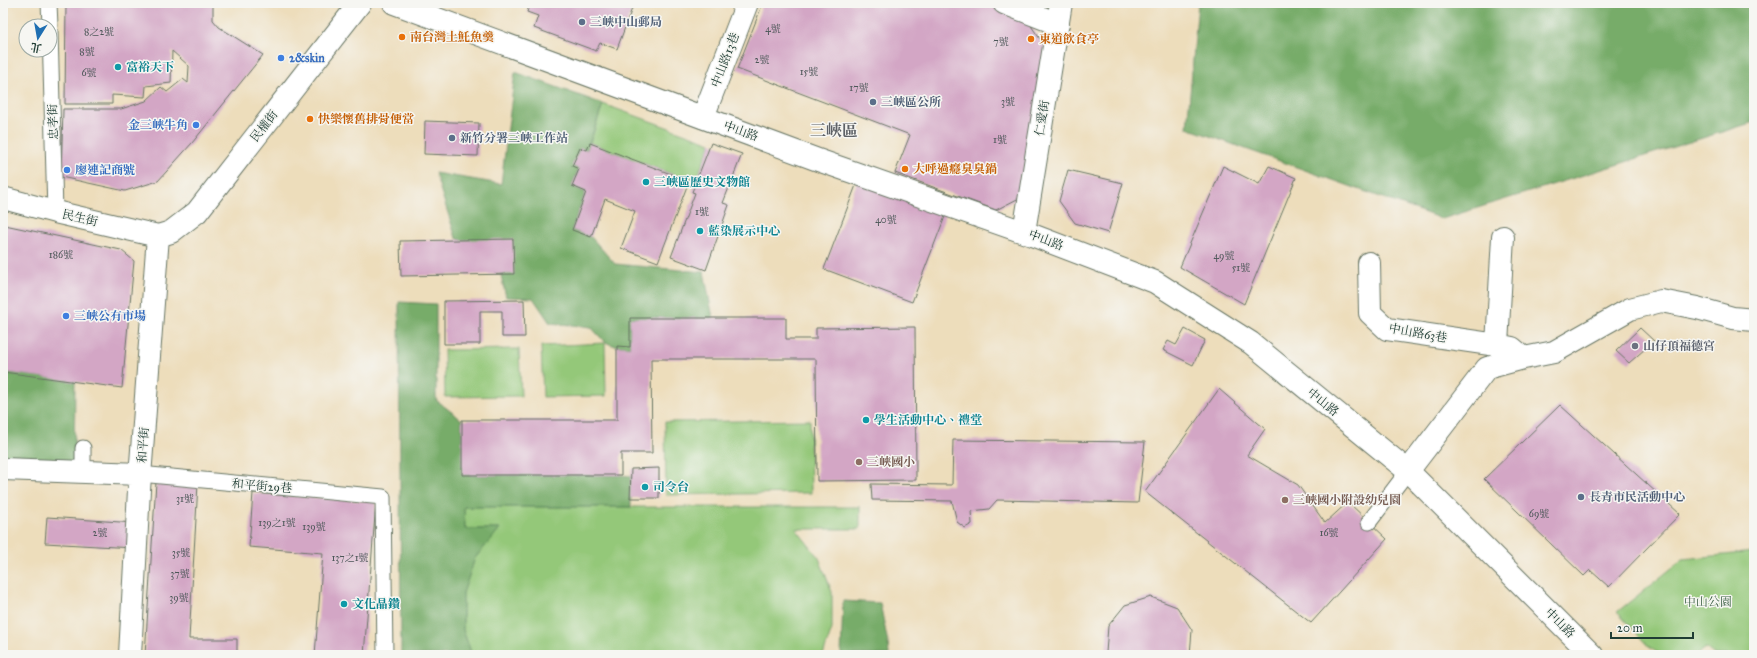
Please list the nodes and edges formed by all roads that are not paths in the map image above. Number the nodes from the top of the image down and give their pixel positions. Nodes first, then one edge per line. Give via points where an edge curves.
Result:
1 (49, 3) edge
2 (360, 3) edge
3 (394, 3) edge
4 (747, 3) edge
5 (1004, 3) edge
6 (1061, 3) edge
7 (50, 18) edge
8 (1058, 24) junction
9 (51, 58) edge
10 (703, 117) junction
11 (3, 198) edge
12 (56, 212) junction
13 (1024, 232) junction
14 (158, 236) junction
15 (1503, 237) dead end
16 (1369, 264) dead end
17 (1744, 319) edge
18 (1754, 333) edge
19 (1498, 344) junction
20 (1524, 358) junction
21 (83, 448) dead end
22 (3, 469) edge
23 (1408, 471) junction
24 (83, 472) junction
25 (140, 474) junction
26 (1370, 522) dead end
27 (130, 655) edge
28 (385, 655) edge
29 (1592, 655) edge

1 - 7 lane
2 - 14 street, 民權街 via 197,212 170,232
3 - 10 street, 中山路
4 - 10 street, 中山路13巷
5 - 8 street
6 - 8 street, 仁愛街
8 - 13 street, 仁愛街
9 - 12 lane, 忠孝街
10 - 13 street, 中山路
11 - 12 street, 民生街
12 - 14 street, 民生街
13 - 23 street, 中山路 via 1154,282 1251,343
14 - 25 street, 和平街
15 - 19 street
16 - 19 street, 中山路63巷 via 1370,313 1386,330
17 - 18 street
17 - 20 street via 1661,301 1630,309 1554,352
19 - 20 street, 中山路63巷 via 1512,348
20 - 23 street via 1487,368
21 - 24 lane
22 - 24 street
23 - 26 lane
23 - 29 street, 中山路
24 - 25 street
25 - 27 street, 和平街
25 - 28 lane, 和平街29巷 via 226,486 383,497

